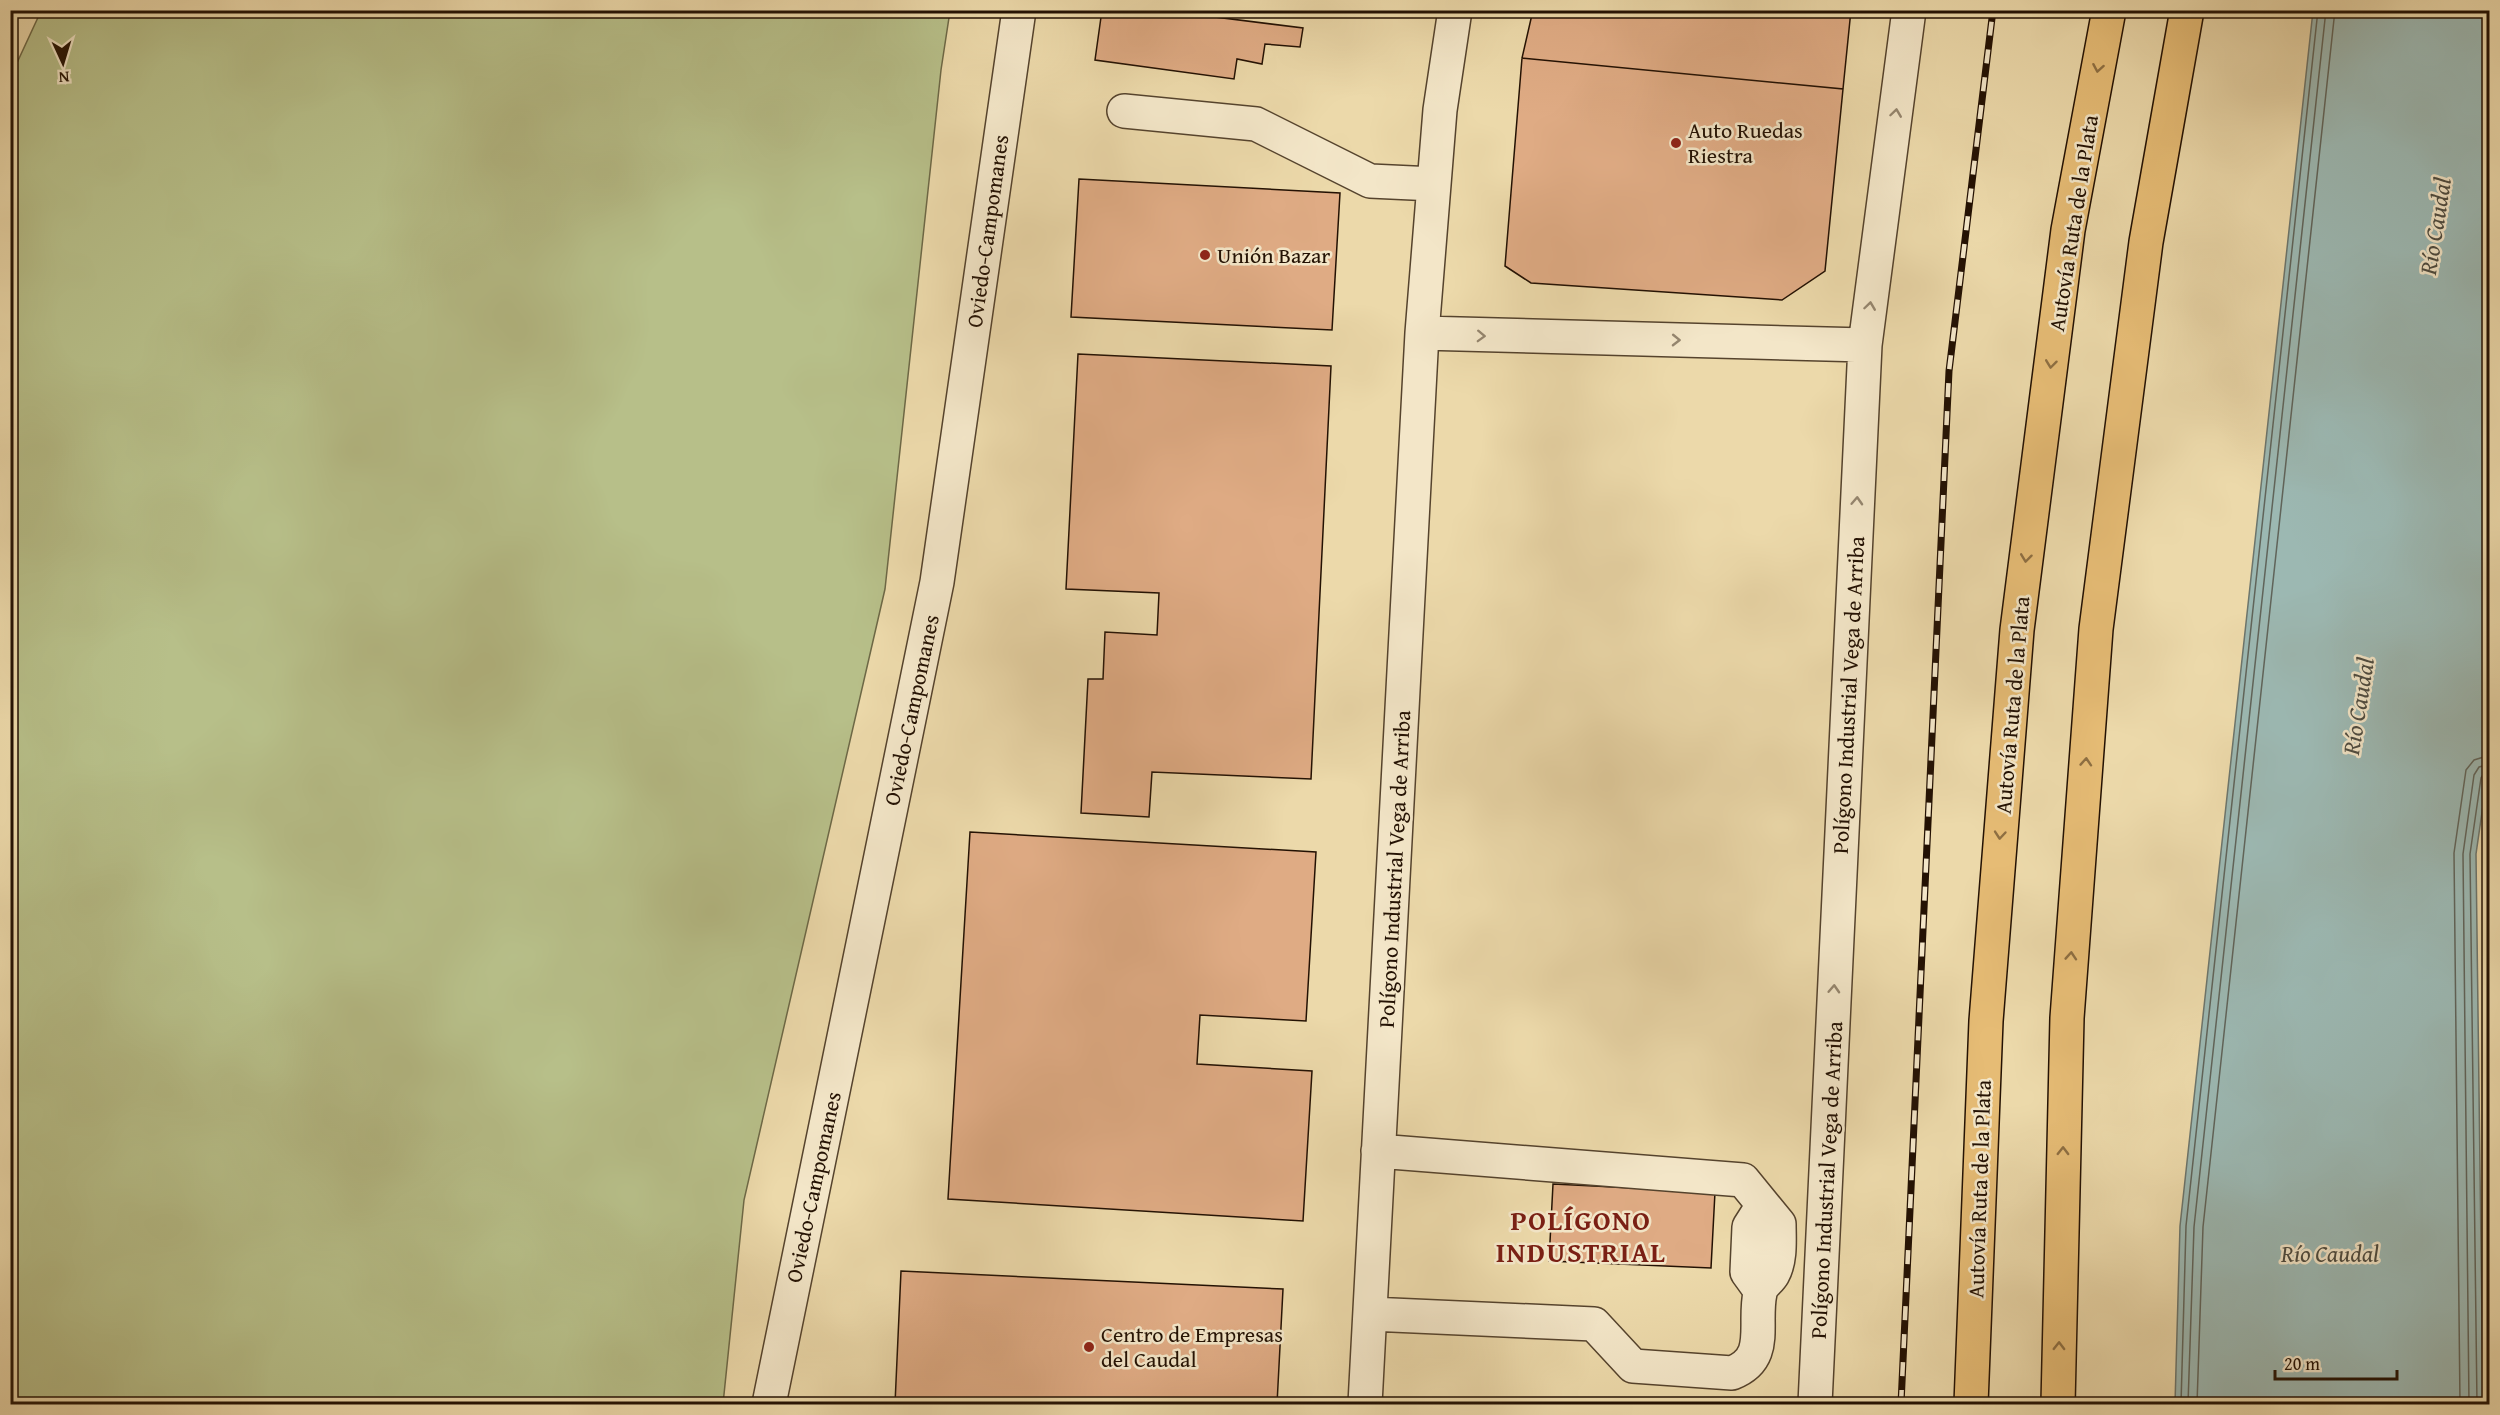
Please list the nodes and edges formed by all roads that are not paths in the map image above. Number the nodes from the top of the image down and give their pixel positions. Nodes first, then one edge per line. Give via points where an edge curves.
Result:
1 (1019, 10) edge
2 (1455, 10) edge
3 (1909, 10) edge
4 (2109, 10) edge
5 (2187, 10) edge
6 (1124, 111) dead end
7 (1434, 184) junction
8 (1422, 333) junction
9 (1865, 345) junction
10 (1378, 1151) junction
11 (1370, 1314) junction
12 (769, 1404) edge
13 (1365, 1404) edge
14 (1815, 1404) edge
15 (1971, 1404) edge
16 (2058, 1404) edge

1 - 12 street, Oviedo-Campomanes via 937,582
2 - 7 street, Polígono Industrial Vega de Arriba
9 -> 3 street, Polígono Industrial Vega de Arriba
4 -> 15 highway, Autovía Ruta de la Plata via 2068,230 2017,630 1986,1021
16 -> 5 highway via 2067,1018 2096,629 2146,242
6 - 7 street via 1256,124 1370,181
7 - 8 street, Polígono Industrial Vega de Arriba
8 -> 9 street
8 - 10 street, Polígono Industrial Vega de Arriba
14 -> 9 street, Polígono Industrial Vega de Arriba
10 - 11 street, Polígono Industrial Vega de Arriba
10 - 11 street via 1743,1180 1779,1224 1779,1251 1774,1273 1760,1290 1756,1352 1748,1367 1732,1373 1633,1365 1594,1324
11 - 13 street, Polígono Industrial Vega de Arriba

